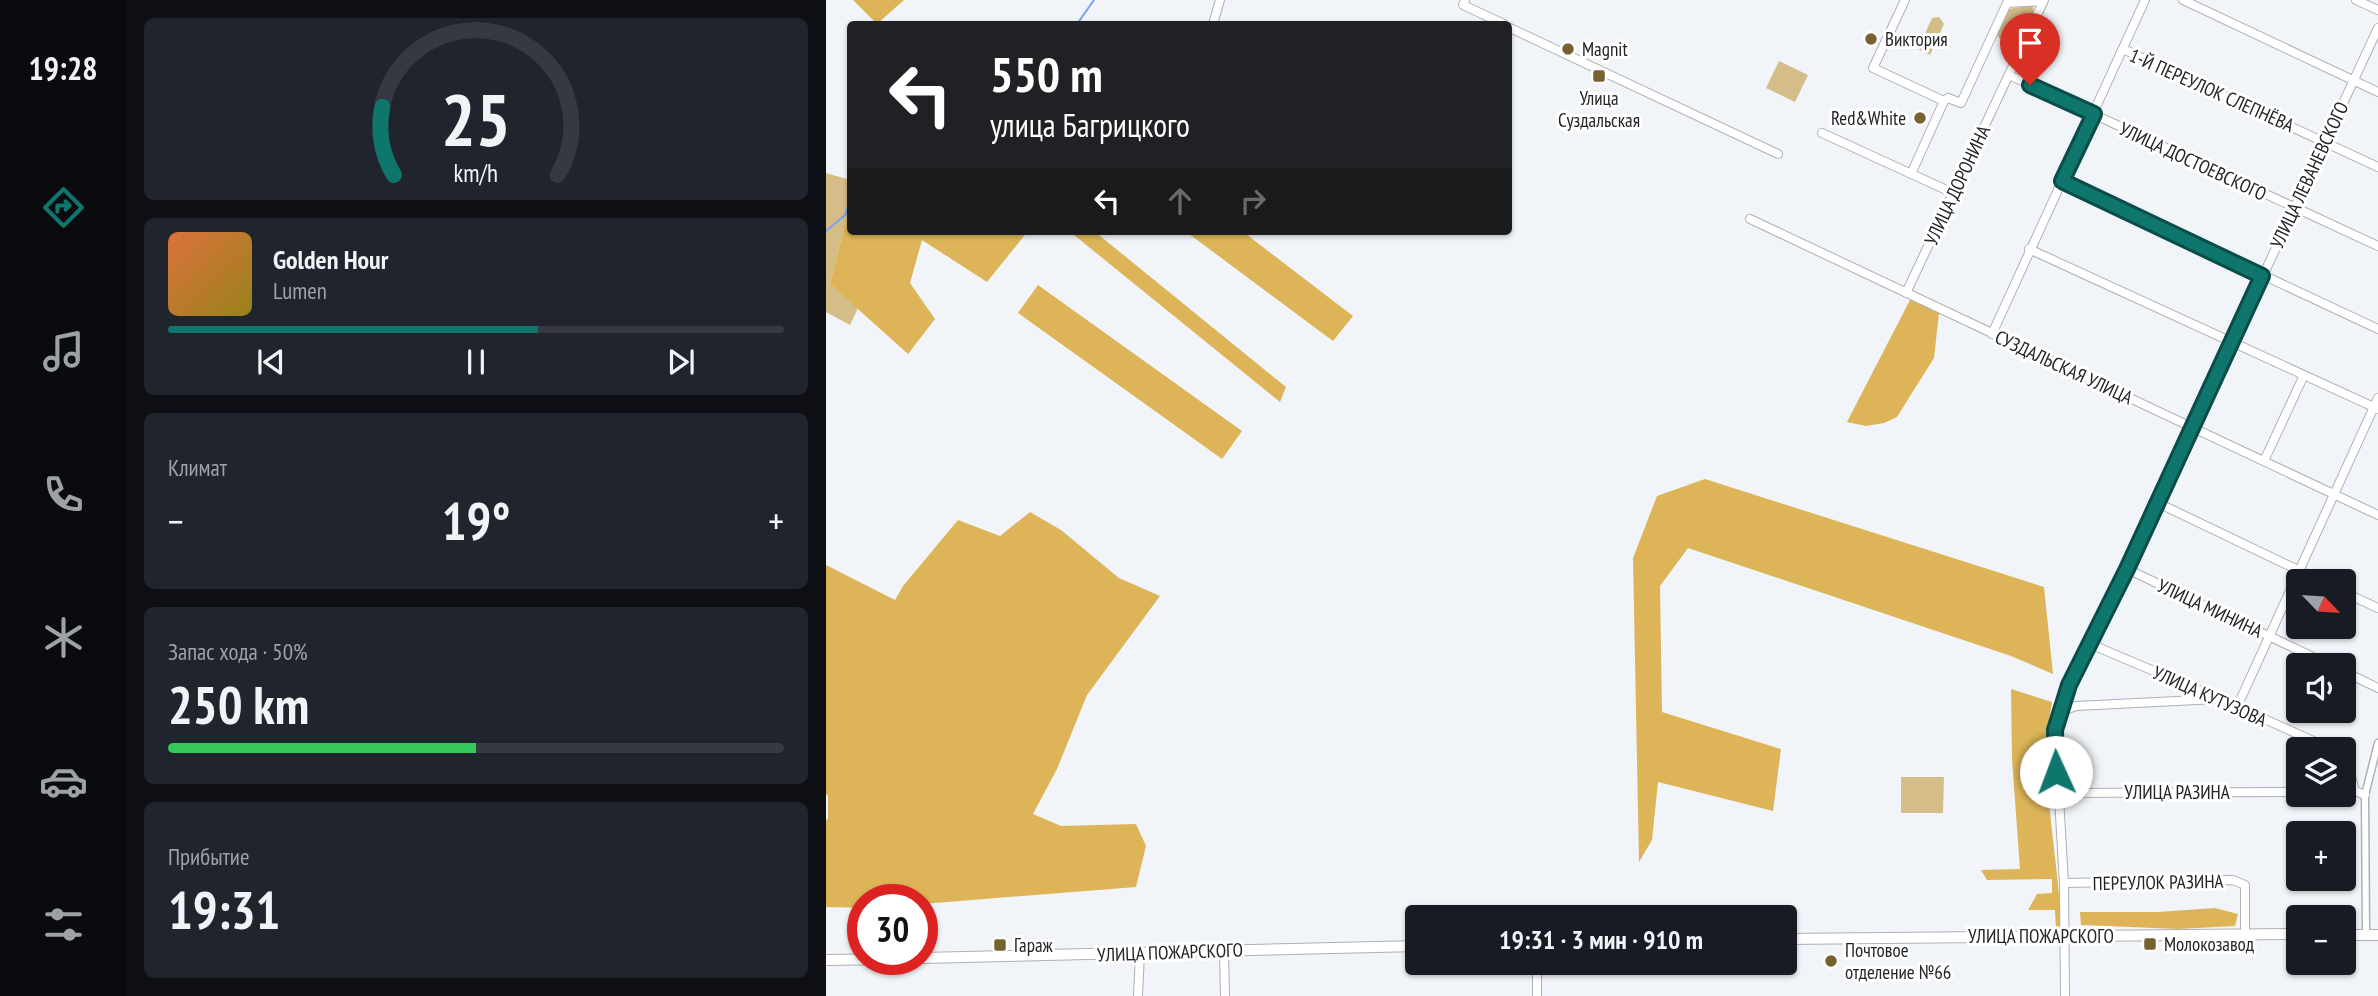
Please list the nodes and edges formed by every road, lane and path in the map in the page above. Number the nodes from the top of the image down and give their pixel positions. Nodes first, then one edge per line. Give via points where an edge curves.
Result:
1 (1220, 0) edge
2 (1465, 0) edge
3 (1905, 0) edge
4 (2145, 0) edge
5 (2183, 0) edge
6 (2356, 0) edge
7 (2044, 1) edge
8 (2378, 10) edge
9 (1214, 21) edge
10 (1496, 21) edge
11 (2378, 28) edge
12 (1512, 29) edge
13 (2123, 49) junction
14 (2009, 75) junction
15 (2353, 81) junction
16 (2378, 92) edge
17 (1944, 101) junction
18 (2094, 114) junction
19 (1822, 133) dead end
20 (2325, 141) junction
21 (1778, 154) dead end
22 (2378, 167) edge
23 (1911, 174) junction
24 (2062, 181) junction
25 (1953, 193) junction
26 (2294, 208) junction
27 (1750, 219) dead end
28 (2378, 246) edge
29 (2029, 249) junction
30 (2262, 276) junction
31 (1906, 293) junction
32 (2378, 328) edge
33 (1992, 334) junction
34 (2231, 343) junction
35 (2304, 375) junction
36 (2377, 404) edge
37 (2192, 426) junction
38 (2264, 461) junction
39 (2335, 495) junction
40 (2158, 503) junction
41 (2378, 515) edge
42 (2127, 569) junction
43 (2296, 569) edge
44 (2301, 569) edge
45 (2356, 598) edge
46 (2286, 601) edge
47 (2378, 608) edge
48 (2270, 636) junction
49 (2090, 644) junction
50 (2305, 653) edge
51 (2356, 677) edge
52 (2378, 688) edge
53 (2220, 699) junction
54 (2237, 707) junction
55 (2060, 712) junction
56 (2303, 737) edge
57 (2378, 743) edge
58 (2356, 791) edge
59 (2286, 792) edge
60 (2057, 793) junction
61 (2365, 795) junction
62 (2064, 883) junction
63 (2245, 934) junction
64 (2286, 934) edge
65 (2356, 935) edge
66 (2366, 935) junction
67 (2378, 935) edge
68 (2066, 936) junction
69 (1797, 939) edge
70 (1405, 946) edge
71 (1224, 951) junction
72 (1140, 953) junction
73 (938, 958) edge
74 (826, 960) edge
75 (847, 960) edge
76 (1537, 975) edge
77 (1138, 996) edge
78 (1225, 996) edge
79 (1537, 996) edge
80 (2066, 996) edge

1 - 9 street
2 - 10 street via 1462,5
3 - 17 street via 1873,68
4 - 13 street
5 - 15 street
6 - 8 street
7 - 14 street, УЛИЦА ДОРОНИНА
7 - 17 street via 2007,3 1961,103 1948,97
11 - 15 street, УЛИЦА ЛЕВАНЕВСКОГО
12 - 21 street
13 - 18 street
13 - 20 street, 1-Й ПЕРЕУЛОК СЛЕПНЁВА
14 - 18 street, УЛИЦА ДОСТОЕВСКОГО
14 - 25 street, УЛИЦА ДОРОНИНА
15 - 16 street
15 - 20 street, УЛИЦА ЛЕВАНЕВСКОГО
17 - 23 street
18 - 24 street
18 - 26 street, УЛИЦА ДОСТОЕВСКОГО
19 - 23 street
20 - 22 street, 1-Й ПЕРЕУЛОК СЛЕПНЁВА
20 - 26 street, УЛИЦА ЛЕВАНЕВСКОГО
23 - 25 street
24 - 29 street
24 - 30 street
25 - 31 street, УЛИЦА ДОРОНИНА
26 - 28 street, УЛИЦА ДОСТОЕВСКОГО
26 - 30 street, УЛИЦА ЛЕВАНЕВСКОГО
27 - 31 street, СУЗДАЛЬСКАЯ УЛИЦА
29 - 33 street
29 - 34 street
30 - 32 street
30 - 34 street, УЛИЦА ЛЕВАНЕВСКОГО
31 - 33 street, СУЗДАЛЬСКАЯ УЛИЦА
33 - 37 street, СУЗДАЛЬСКАЯ УЛИЦА
34 - 35 street
34 - 37 street, УЛИЦА ЛЕВАНЕВСКОГО
35 - 36 street
35 - 38 street
36 - 39 street
37 - 38 street, СУЗДАЛЬСКАЯ УЛИЦА
37 - 40 street, УЛИЦА ЛЕВАНЕВСКОГО
38 - 39 street, СУЗДАЛЬСКАЯ УЛИЦА
39 - 41 street, СУЗДАЛЬСКАЯ УЛИЦА
39 - 44 street
40 - 42 street, УЛИЦА ЛЕВАНЕВСКОГО
40 - 43 street
42 - 48 street, УЛИЦА МИНИНА
42 - 49 street, УЛИЦА ЛЕВАНЕВСКОГО
45 - 47 street
46 - 48 street
48 - 50 street, УЛИЦА МИНИНА
48 - 54 street
49 - 53 street, УЛИЦА КУТУЗОВА
49 - 55 street, УЛИЦА ЛЕВАНЕВСКОГО
51 - 52 street
53 - 54 street, УЛИЦА КУТУЗОВА
53 - 55 street via 2076,706
54 - 56 street, УЛИЦА КУТУЗОВА
55 - 60 street, УЛИЦА ЛЕВАНЕВСКОГО via 2055,730
57 - 61 street
58 - 61 street
59 - 60 street, УЛИЦА РАЗИНА
60 - 62 street, УЛИЦА ЛЕВАНЕВСКОГО
61 - 66 street
62 - 63 street, ПЕРЕУЛОК РАЗИНА via 2233,880 2245,885
62 - 68 street, УЛИЦА ЛЕВАНЕВСКОГО
63 - 64 street, УЛИЦА ПОЖАРСКОГО
63 - 68 street, УЛИЦА ПОЖАРСКОГО
65 - 66 street
66 - 67 street
68 - 69 street, УЛИЦА ПОЖАРСКОГО
68 - 80 street, УЛИЦА ЛЕВАНЕВСКОГО
70 - 71 street, УЛИЦА ПОЖАРСКОГО
71 - 72 street, УЛИЦА ПОЖАРСКОГО
71 - 78 street
72 - 73 street, УЛИЦА ПОЖАРСКОГО
72 - 77 street
74 - 75 street
76 - 79 street

